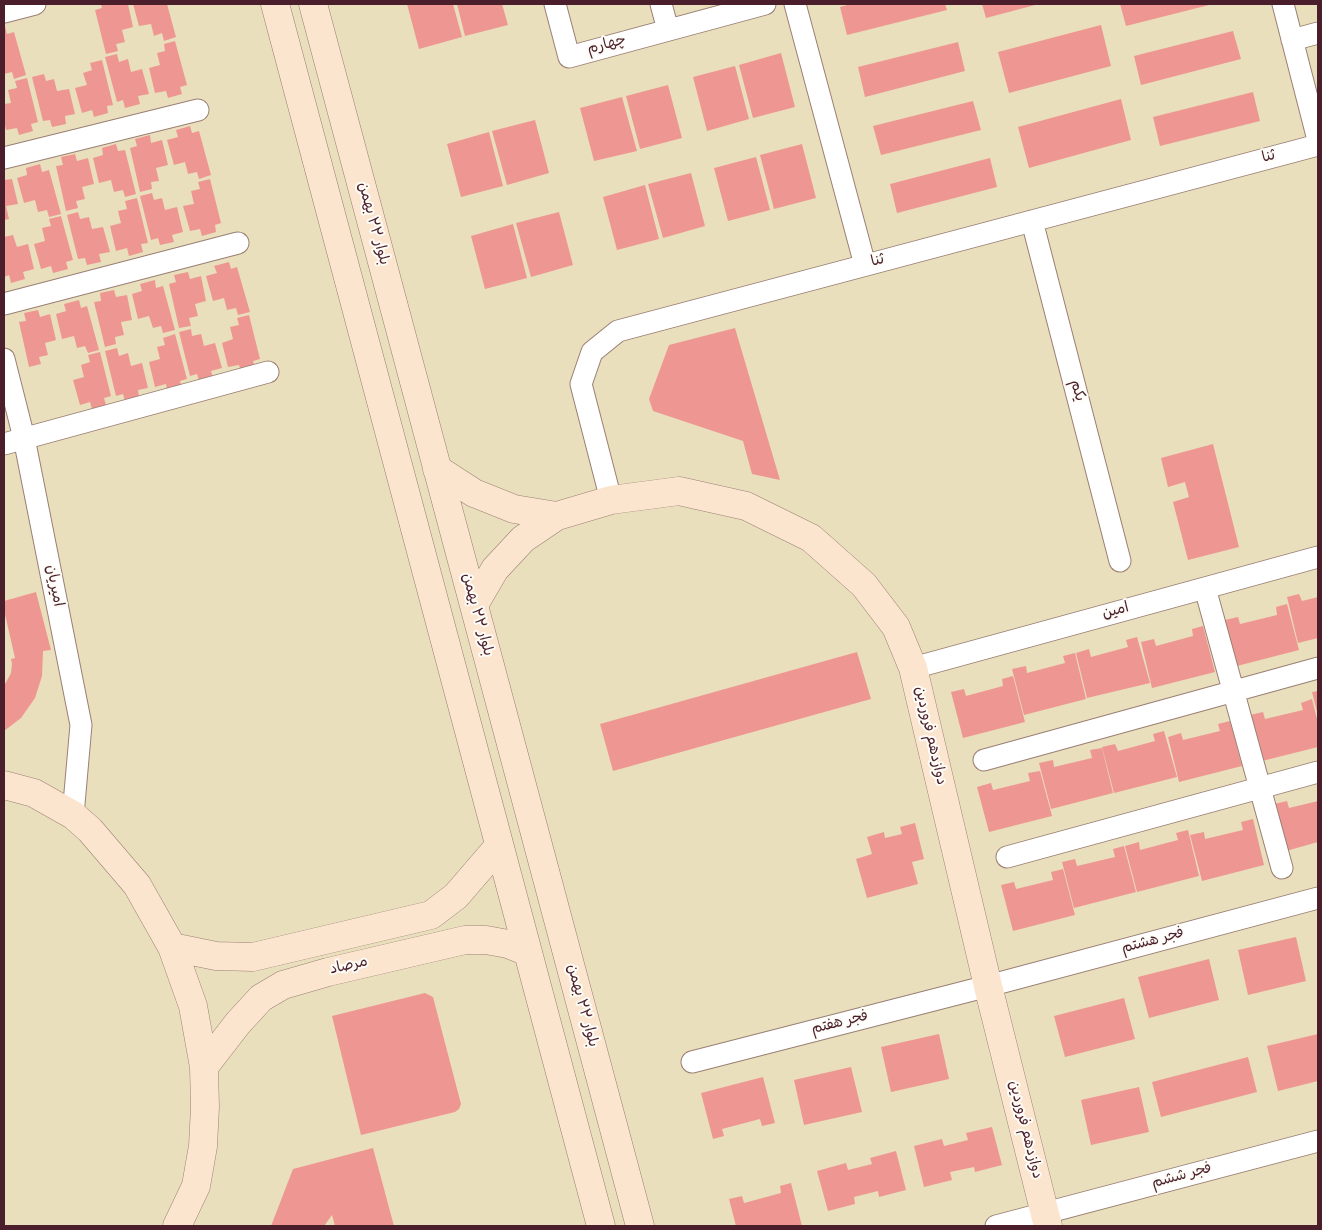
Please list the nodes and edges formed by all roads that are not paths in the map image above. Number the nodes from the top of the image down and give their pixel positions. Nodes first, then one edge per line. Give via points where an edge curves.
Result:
1 (35, 4) edge
2 (275, 4) edge
3 (313, 4) edge
4 (555, 4) edge
5 (661, 4) edge
6 (765, 4) edge
7 (795, 4) edge
8 (1282, 4) edge
9 (4, 12) edge
10 (668, 30) junction
11 (1318, 33) edge
12 (1292, 40) junction
13 (198, 110) dead end
14 (1318, 140) edge
15 (1318, 145) edge
16 (4, 158) edge
17 (1032, 221) junction
18 (238, 243) dead end
19 (865, 265) junction
20 (4, 304) edge
21 (4, 359) edge
22 (268, 372) dead end
23 (14, 441) edge
24 (438, 470) junction
25 (611, 500) junction
26 (557, 516) junction
27 (1318, 557) edge
28 (1120, 560) dead end
29 (1205, 588) junction
30 (474, 605) junction
31 (913, 668) junction
32 (1318, 668) edge
33 (1234, 692) junction
34 (984, 760) dead end
35 (1318, 772) edge
36 (4, 785) edge
37 (1260, 788) junction
38 (73, 815) junction
39 (499, 846) junction
40 (1007, 857) dead end
41 (1282, 868) dead end
42 (1318, 898) edge
43 (320, 942) junction
44 (172, 947) junction
45 (528, 952) junction
46 (328, 972) junction
47 (988, 986) junction
48 (692, 1062) dead end
49 (204, 1067) junction
50 (1318, 1141) edge
51 (1047, 1220) edge
52 (177, 1226) edge
53 (601, 1226) edge
54 (640, 1226) edge
55 (996, 1226) edge

1 - 9 street
2 - 39 street
3 - 24 street, بلوار ۲۲ بهمن
4 - 10 street, چهارم via 569,57
5 - 10 street
6 - 10 street, چهارم
7 - 19 street
8 - 12 street
11 - 12 street
12 - 14 street
13 - 16 street
15 - 17 street, ثنا
17 - 19 street, ثنا
17 - 28 street, یکم
18 - 20 street
19 - 25 street, ثنا via 618,331 592,352 581,384
21 - 23 street, امیریان
22 - 23 street
23 - 38 street, امیریان via 81,725
24 - 26 street via 474,494 514,509
24 - 30 street, بلوار ۲۲ بهمن
25 - 26 street, دوازدهم فروردین
25 - 31 street, دوازدهم فروردین via 679,491 746,506 811,538 864,585 896,627
26 - 30 street via 523,539 495,569
27 - 29 street, امین
29 - 31 street, امین
29 - 33 street
30 - 54 street, بلوار ۲۲ بهمن
31 - 47 street, دوازدهم فروردین
32 - 33 street
33 - 34 street
33 - 37 street
35 - 37 street
36 - 38 street via 34,793
37 - 40 street
37 - 41 street
38 - 44 street via 137,885
39 - 43 street, مرصاد via 456,896 431,915
39 - 45 street
42 - 47 street, فجر هشتم
43 - 44 street, مرصاد via 253,957 216,956
43 - 46 street
44 - 49 street via 193,1006
45 - 46 street, مرصاد via 508,944 465,940
45 - 53 street
46 - 49 street, مرصاد via 283,985 261,998
47 - 48 street, فجر هفتم
47 - 51 street, دوازدهم فروردین
49 - 52 street via 203,1146 196,1186
50 - 51 street, فجر ششم
51 - 55 street, فجر ششم

